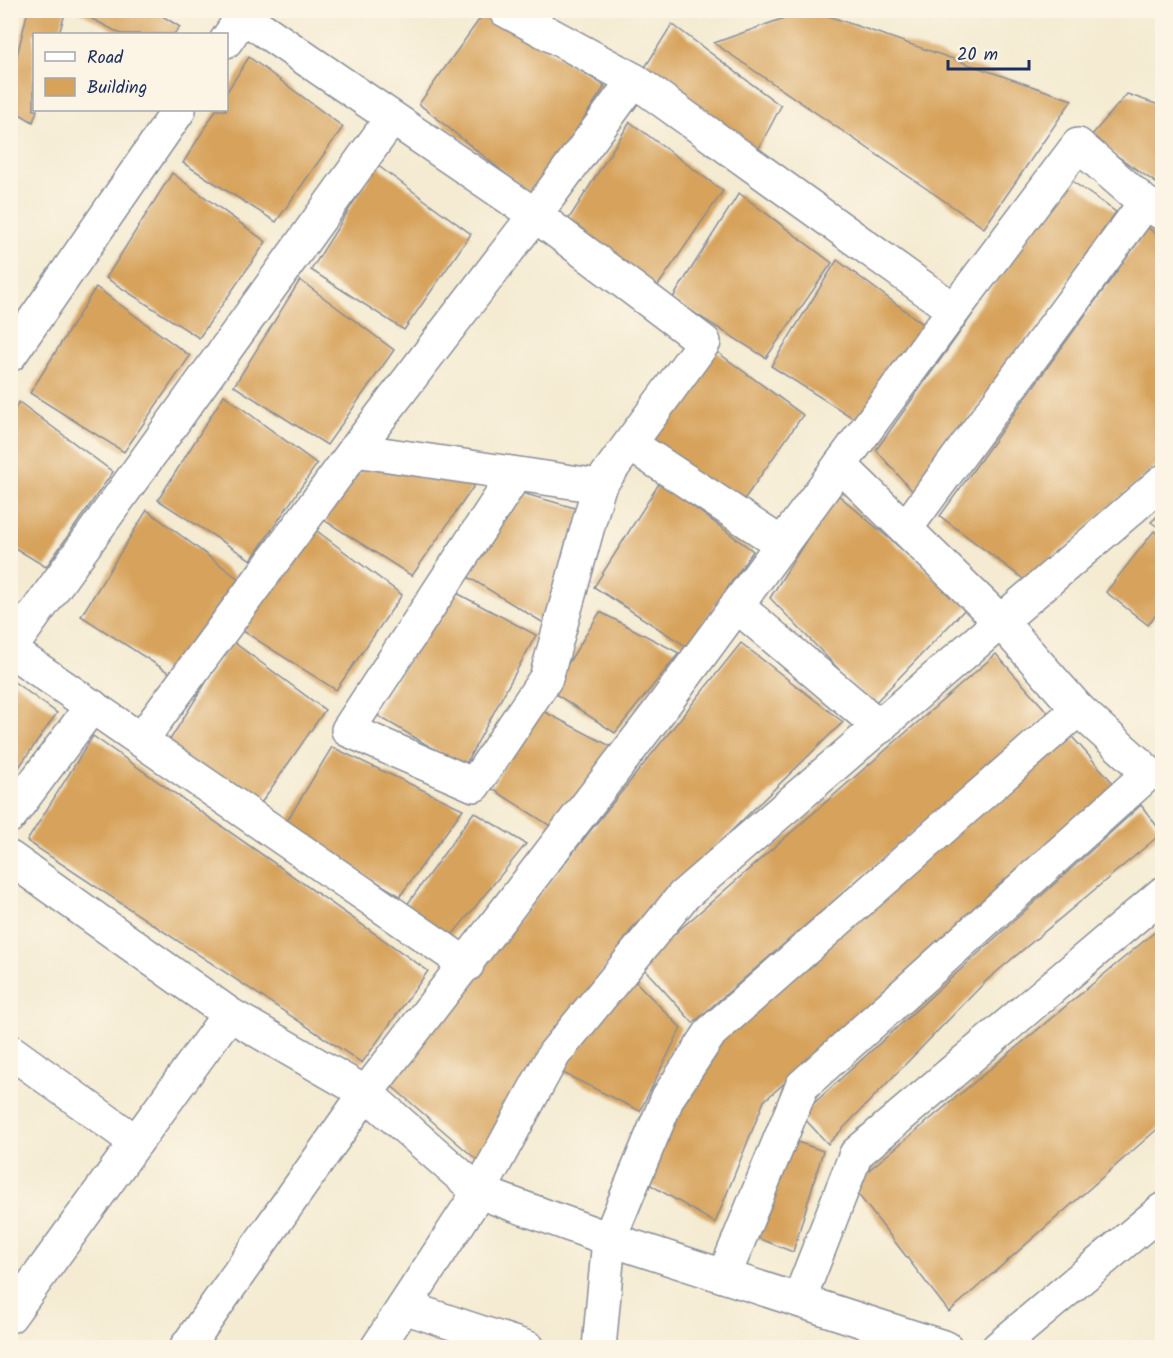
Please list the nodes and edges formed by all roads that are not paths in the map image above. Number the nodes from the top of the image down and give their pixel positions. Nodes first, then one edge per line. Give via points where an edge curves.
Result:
1 (505, 10) edge
2 (235, 22) edge
3 (634, 80) junction
4 (178, 111) edge
5 (392, 118) junction
6 (1154, 208) edge
7 (535, 215) junction
8 (954, 310) junction
9 (10, 356) edge
10 (630, 444) junction
11 (355, 450) junction
12 (840, 465) junction
13 (515, 475) junction
14 (1162, 482) edge
15 (599, 486) junction
16 (906, 528) junction
17 (782, 544) junction
18 (736, 606) junction
19 (1000, 621) junction
20 (10, 650) edge
21 (92, 706) junction
22 (1078, 709) junction
23 (880, 728) junction
24 (141, 740) junction
25 (10, 816) edge
26 (10, 858) edge
27 (1162, 894) edge
28 (467, 964) junction
29 (229, 1014) junction
30 (10, 1051) edge
31 (366, 1093) junction
32 (136, 1142) junction
33 (479, 1192) junction
34 (1162, 1210) edge
35 (609, 1239) junction
36 (724, 1276) junction
37 (799, 1300) junction
38 (404, 1307) junction
39 (10, 1316) edge
40 (186, 1347) edge
41 (377, 1347) edge
42 (528, 1347) edge
43 (599, 1347) edge
44 (946, 1347) edge
45 (998, 1347) edge

1 - 3 street
2 - 5 street
3 - 7 street
3 - 8 street
4 - 9 street
5 - 7 street
5 - 20 street
6 - 8 street via 1078,145
6 - 16 street
7 - 10 street via 704,342
7 - 11 street
8 - 12 street
10 - 15 street
10 - 17 street
11 - 13 street
11 - 24 street
12 - 16 street
12 - 17 street
13 - 15 street
13 - 15 street via 348,730 474,785 546,678
14 - 19 street
16 - 19 street
17 - 18 street
18 - 23 street
18 - 28 street
19 - 22 street
19 - 23 street
20 - 21 street
21 - 24 street
21 - 25 street
22 - 35 street via 711,1032 668,1097
22 - 36 street via 1149,773 802,1086
23 - 33 street via 683,896 554,1054
24 - 28 street
26 - 29 street
27 - 37 street via 856,1154
28 - 31 street
29 - 31 street
29 - 32 street
30 - 32 street
31 - 33 street
31 - 40 street
32 - 39 street
33 - 35 street
33 - 38 street
34 - 45 street
35 - 36 street
35 - 43 street
36 - 37 street
37 - 44 street
38 - 41 street
38 - 42 street

